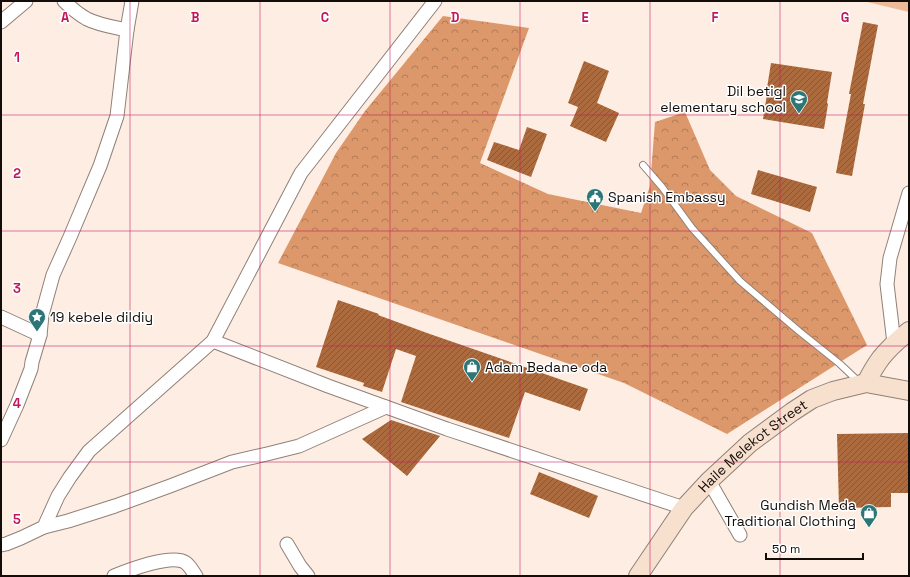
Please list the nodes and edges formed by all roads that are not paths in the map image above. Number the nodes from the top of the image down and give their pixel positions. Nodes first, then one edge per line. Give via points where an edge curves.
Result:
1 (26, 1) edge
2 (64, 1) edge
3 (132, 1) edge
4 (435, 1) edge
5 (1, 22) edge
6 (127, 30) junction
7 (643, 166) dead end
8 (909, 193) edge
9 (1, 317) edge
10 (909, 331) edge
11 (40, 335) junction
12 (213, 341) junction
13 (894, 343) junction
14 (864, 384) junction
15 (909, 391) edge
16 (386, 407) junction
17 (1, 440) edge
18 (709, 481) junction
19 (684, 508) junction
20 (44, 527) junction
21 (740, 535) dead end
22 (287, 544) dead end
23 (1, 545) edge
24 (114, 576) edge
25 (196, 576) edge
26 (308, 576) edge
27 (638, 576) edge

1 - 5 street
2 - 6 street via 86,18
3 - 6 street
4 - 12 street via 301,174
6 - 11 street via 116,116 100,166 53,275 42,316
7 - 14 lane via 692,228 740,281
8 - 13 street via 890,258 887,284
9 - 11 street
10 - 13 main road
11 - 17 street via 31,369
12 - 16 street
12 - 20 street via 89,451 58,496
13 - 14 main road
14 - 15 main road, Haile Melekot Street
14 - 18 main road, Haile Melekot Street via 833,390 812,399 750,443
16 - 19 street
16 - 20 street via 299,446 232,462 115,506
18 - 19 main road, Haile Melekot Street
18 - 21 street
19 - 27 main road, Haile Melekot Street
20 - 23 street
22 - 26 street
24 - 25 street via 162,561 177,561 185,562

